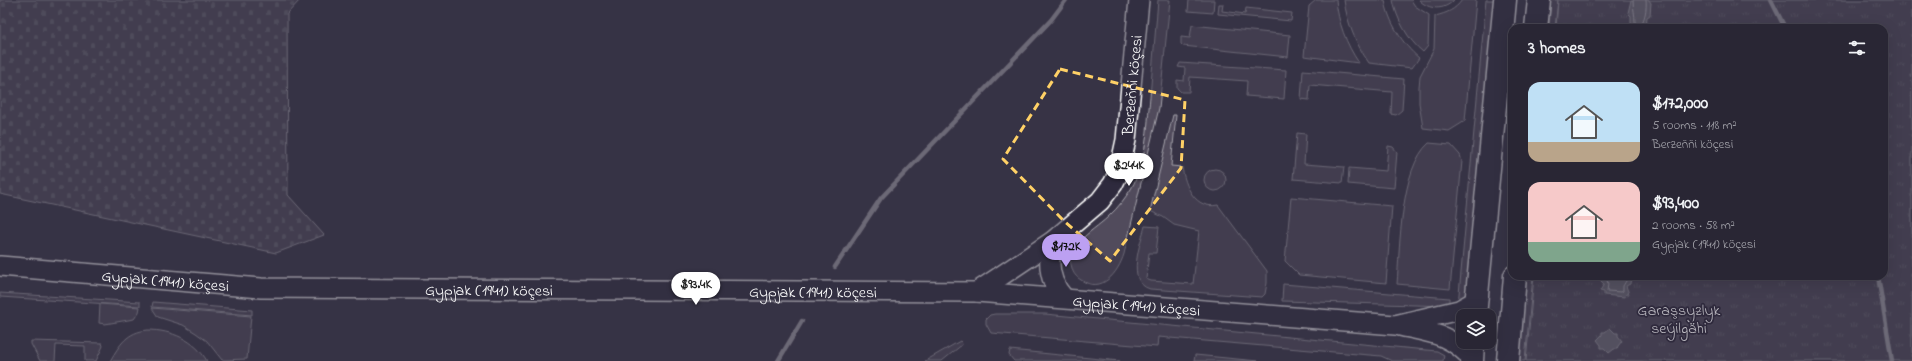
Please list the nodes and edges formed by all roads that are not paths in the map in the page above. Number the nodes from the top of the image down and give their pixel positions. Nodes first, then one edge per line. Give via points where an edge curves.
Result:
1 (1139, 0) edge
2 (1505, 0) edge
3 (1539, 0) edge
4 (1536, 24) edge
5 (1052, 241) junction
6 (0, 266) edge
7 (1515, 280) edge
8 (977, 292) junction
9 (1064, 298) junction
10 (1476, 308) edge
11 (1395, 325) junction
12 (1472, 354) edge
13 (1508, 361) edge

1 - 5 street, Berzeňňi köçesi via 1129,123 1119,172 1100,201
2 - 10 main road
3 - 4 main road
5 - 8 street, Berzeňňi köçesi
5 - 9 street via 1051,278 1056,290
6 - 8 street, Gypjak (1941) köçesi via 261,288
7 - 13 main road
8 - 9 street, Gypjak (1941) köçesi
9 - 11 street, Gypjak (1941) köçesi
10 - 11 street, Gypjak (1941) köçesi
11 - 12 street via 1439,335

